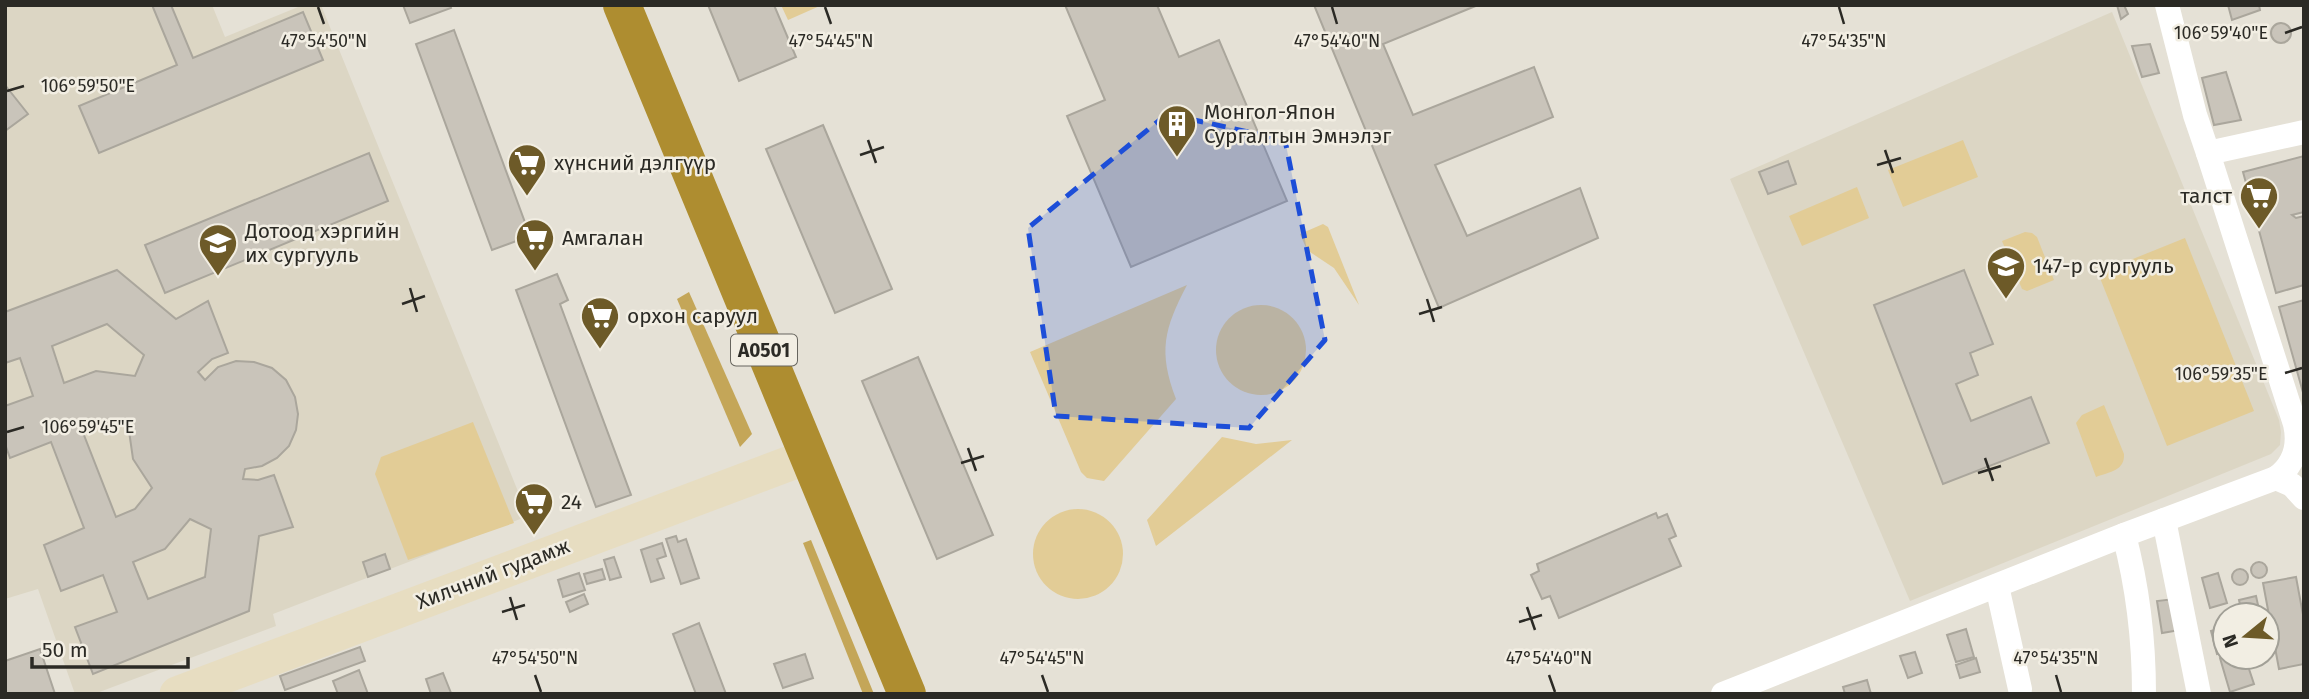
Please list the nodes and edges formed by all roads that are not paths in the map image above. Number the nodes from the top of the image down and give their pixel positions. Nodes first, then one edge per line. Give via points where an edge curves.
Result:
1 (622, 5) edge
2 (2172, 6) edge
3 (2304, 132) edge
4 (2208, 153) junction
5 (809, 456) junction
6 (2276, 478) junction
7 (2304, 498) edge
8 (2164, 520) junction
9 (2124, 535) junction
10 (1997, 586) junction
11 (1766, 686) edge
12 (2020, 690) dead end
13 (177, 694) edge
14 (907, 694) edge
15 (1723, 694) edge
16 (2144, 694) edge
17 (2199, 694) edge

1 - 5 highway, A0501
2 - 4 street via 2195,115
3 - 4 street
4 - 6 street via 2297,432 2292,461
5 - 13 main road, Хилчний гудамж
5 - 14 highway, A0501
6 - 7 street
6 - 8 street
8 - 9 street
8 - 17 street
9 - 10 street
9 - 16 street via 2139,604
10 - 11 street
10 - 12 street
11 - 15 street

